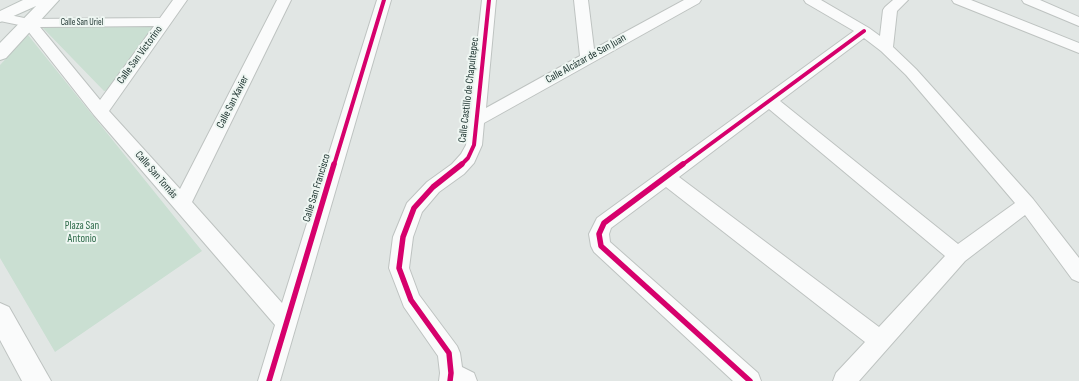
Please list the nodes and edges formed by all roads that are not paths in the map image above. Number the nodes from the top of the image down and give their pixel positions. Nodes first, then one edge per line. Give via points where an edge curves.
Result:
1 (36, 0) edge
2 (51, 0) edge
3 (180, 0) edge
4 (284, 0) edge
5 (384, 0) edge
6 (490, 0) edge
7 (582, 0) edge
8 (694, 0) edge
9 (811, 0) edge
10 (901, 0) edge
11 (959, 0) edge
12 (1029, 0) edge
13 (670, 6) edge
14 (0, 17) edge
15 (165, 22) junction
16 (1079, 22) edge
17 (29, 23) junction
18 (864, 31) junction
19 (886, 48) junction
20 (1079, 48) edge
21 (0, 54) edge
22 (588, 58) junction
23 (769, 101) junction
24 (100, 110) junction
25 (478, 119) junction
26 (666, 177) junction
27 (182, 203) junction
28 (1027, 204) junction
29 (958, 255) junction
30 (1079, 273) edge
31 (0, 315) edge
32 (287, 323) junction
33 (880, 340) junction
34 (456, 378) edge
35 (37, 381) edge
36 (269, 381) edge
37 (750, 381) edge
38 (844, 381) edge

1 - 14 main road
2 - 17 main road
3 - 15 street, Calle San Victorino
4 - 27 street, Calle San Xavier
5 - 32 street, Calle San Francisco
6 - 25 street, Calle Castillo de Chapultepec
7 - 22 street
8 - 13 street, Calle Alcázar de San Juan
9 - 18 street
10 - 19 street via 890,10
11 - 20 street
12 - 16 street
13 - 22 street, Calle Alcázar de San Juan
14 - 17 street, Calle San Uriel
15 - 17 street, Calle San Uriel
15 - 24 street, Calle San Victorino
17 - 21 main road
17 - 24 street, Calle San Tomás
18 - 19 street
18 - 23 street
19 - 28 street via 911,72
22 - 25 street, Calle Alcázar de San Juan
23 - 26 street
23 - 29 street
24 - 27 street, Calle San Tomás
25 - 34 street, Calle Castillo de Chapultepec via 474,145 468,158 458,169 433,187 414,208 403,237 400,268 411,300 449,353
26 - 33 street
26 - 37 street via 604,223 599,234 601,246
27 - 32 street, Calle San Tomás
28 - 29 street
28 - 30 street
29 - 33 street
31 - 35 main road
32 - 36 street, Calle San Francisco
33 - 38 street

